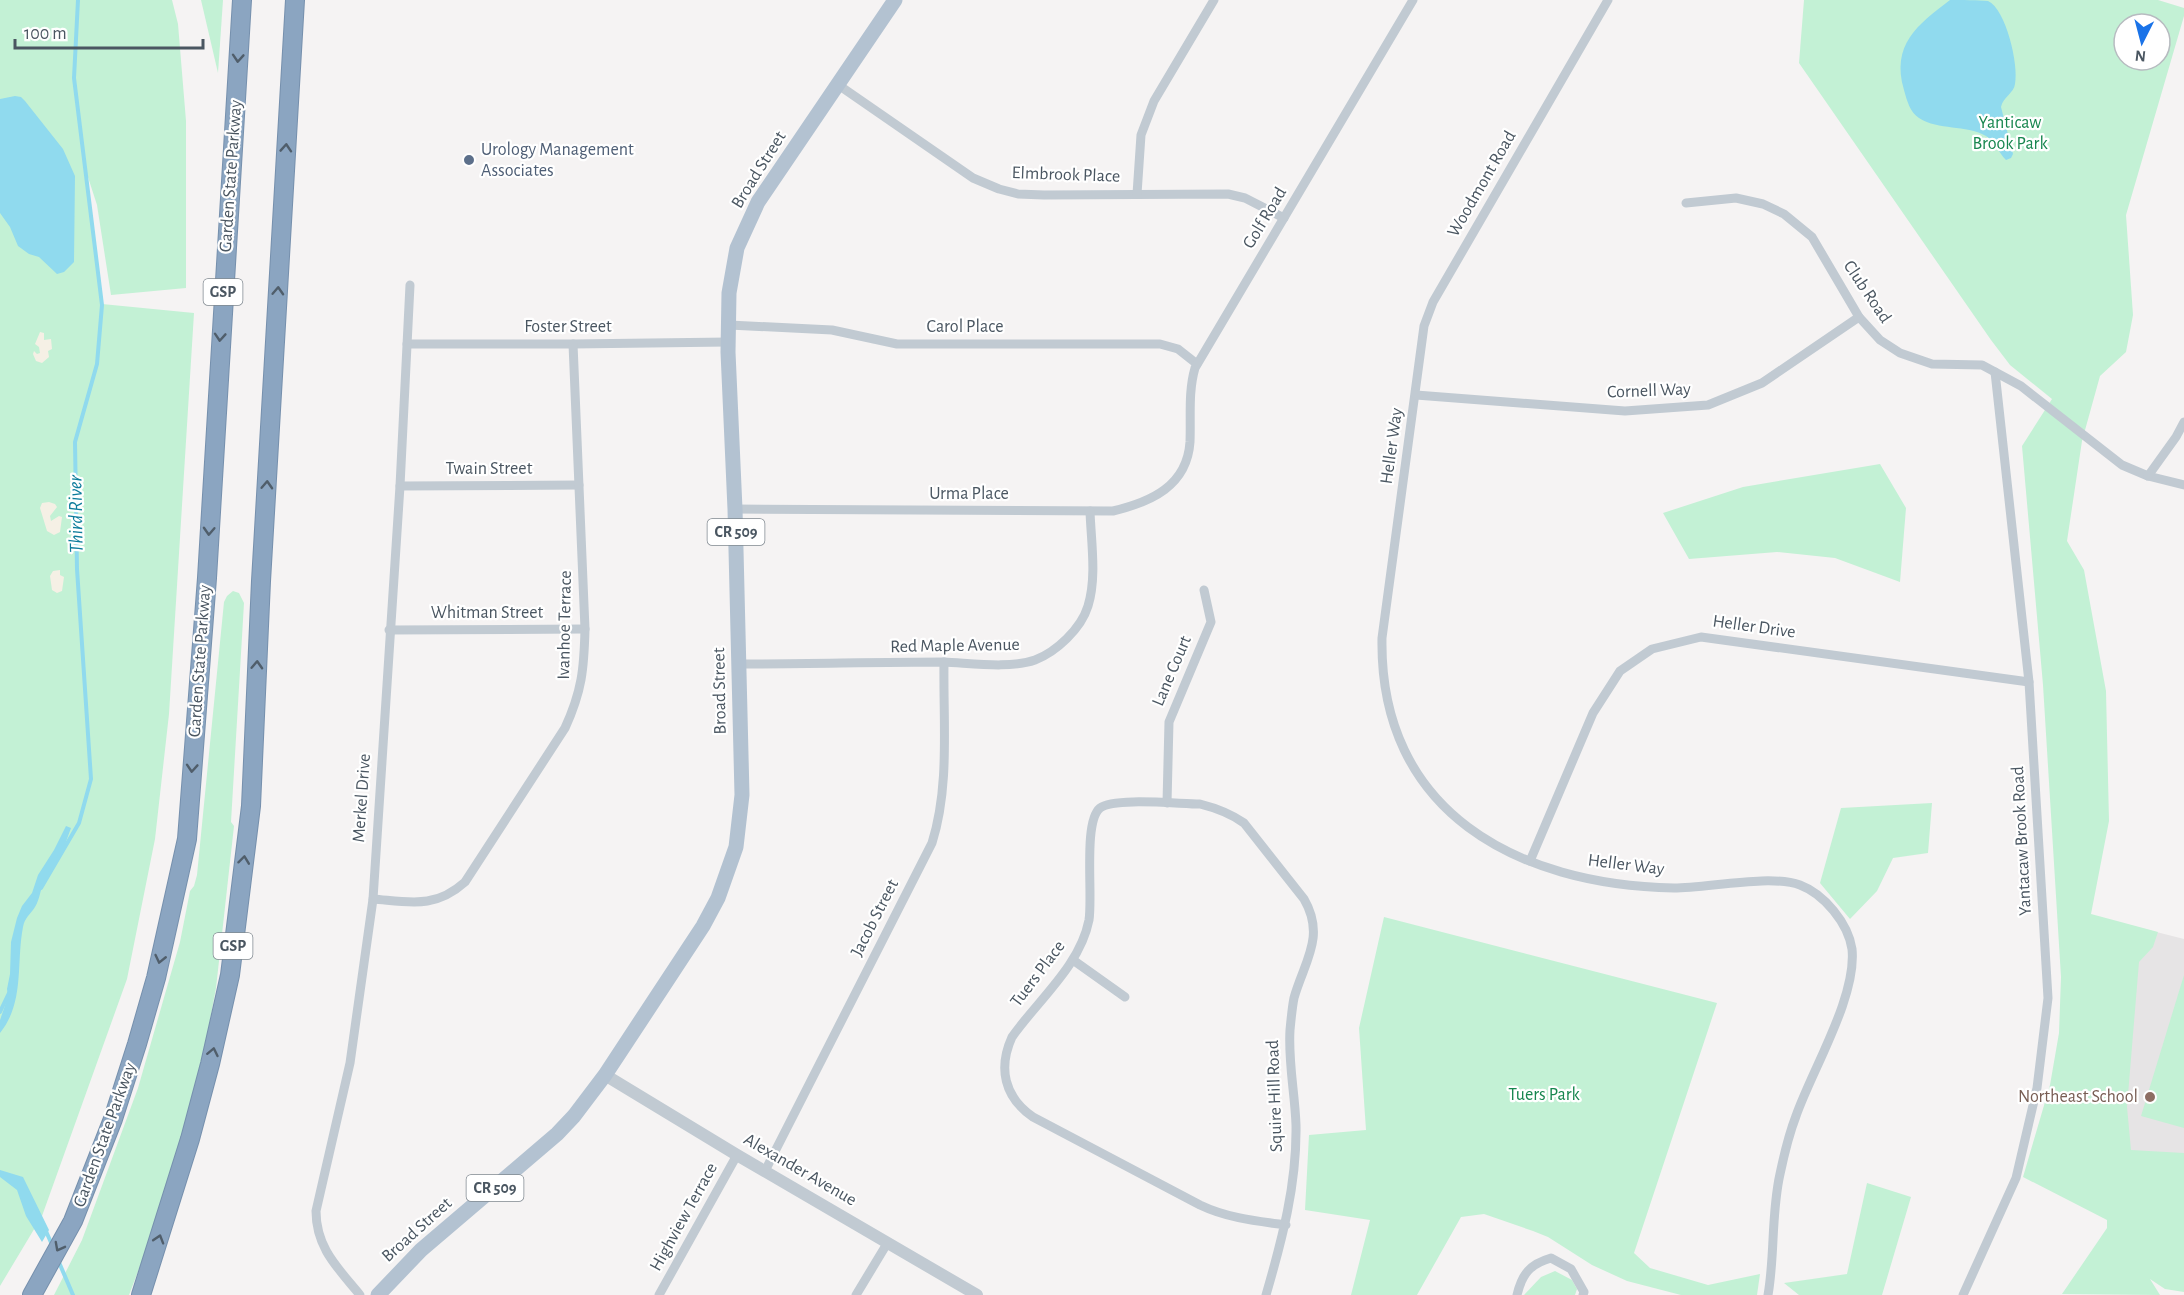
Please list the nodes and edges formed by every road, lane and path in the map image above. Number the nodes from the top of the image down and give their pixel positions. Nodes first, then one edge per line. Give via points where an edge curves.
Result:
1 (242, 0) edge
2 (295, 0) edge
3 (895, 0) edge
4 (1214, 0) edge
5 (1413, 0) edge
6 (1608, 0) edge
7 (837, 84) junction
8 (1137, 194) junction
9 (1686, 203) dead end
10 (1284, 218) junction
11 (410, 285) dead end
12 (1859, 317) junction
13 (729, 325) junction
14 (728, 342) junction
15 (407, 344) junction
16 (573, 344) junction
17 (1197, 364) junction
18 (1995, 372) junction
19 (1416, 395) junction
20 (2184, 422) edge
21 (1184, 464) joint
22 (2148, 476) junction
23 (579, 485) junction
24 (2184, 485) edge
25 (400, 486) junction
26 (735, 509) junction
27 (1090, 511) junction
28 (1204, 590) dead end
29 (585, 629) junction
30 (389, 630) junction
31 (944, 662) junction
32 (739, 664) junction
33 (2029, 682) junction
34 (1167, 803) junction
35 (1530, 861) junction
36 (373, 899) junction
37 (1305, 899) joint
38 (1073, 960) junction
39 (1125, 997) dead end
40 (605, 1075) junction
41 (737, 1155) junction
42 (765, 1171) junction
43 (1286, 1224) junction
44 (888, 1242) junction
45 (32, 1295) edge
46 (141, 1295) edge
47 (360, 1295) edge
48 (378, 1295) edge
49 (659, 1295) edge
50 (856, 1295) edge
51 (977, 1295) edge
52 (1266, 1295) edge
53 (1516, 1295) edge
54 (1583, 1295) edge
55 (1772, 1295) edge
56 (1963, 1295) edge

1 -> 45 highway, Garden State Parkway / GSP via 187,839 156,978 113,1119 73,1221
46 -> 2 highway, GSP via 210,1064 230,975 251,806
3 - 7 main road, Broad Street / CR 509
4 - 8 street via 1154,101 1141,135
5 - 10 street, Golf Road
6 - 19 street, Woodmont Road via 1432,302 1424,326
7 - 8 street, Elmbrook Place via 973,178 999,189 1044,195
7 - 13 main road, Broad Street / CR 509 via 758,202 737,248 729,293
8 - 10 street, Elmbrook Place via 1228,194 1245,198
9 - 12 street, Club Road via 1736,198 1785,214 1812,237
10 - 17 street, Golf Road
11 - 15 street, Merkel Drive
12 - 18 street, Club Road via 1880,340 1900,353 1932,364 1982,365
12 - 19 street, Cornell Way via 1762,383 1708,405 1625,411
13 - 14 main road, Broad Street / CR 509
13 - 17 street, Carol Place via 832,330 897,344 1160,344 1178,349
14 - 16 street, Foster Street
14 - 26 main road, Broad Street / CR 509
15 - 16 street, Foster Street
15 - 25 street, Merkel Drive
16 - 23 street, Ivanhoe Terrace
17 - 21 street, Golf Road via 1191,381 1190,444
18 - 22 street, Club Road via 2021,386 2122,465
18 - 33 street, Yantacaw Brook Road
19 - 35 street, Heller Way via 1382,638 1388,707 1409,760 1443,806 1478,836
20 - 22 street
21 - 27 street, Urma Place via 1173,483 1159,495 1121,509
22 - 24 street, Club Road
23 - 25 street, Twain Street
23 - 29 street, Ivanhoe Terrace
25 - 30 street, Merkel Drive
26 - 27 street, Urma Place
26 - 32 main road, Broad Street / CR 509
27 - 31 street, Red Maple Avenue via 1092,585 1088,608 1066,638 1032,661
28 - 34 street, Lane Court via 1211,622 1170,722
29 - 30 street, Whitman Street
29 - 36 street, Ivanhoe Terrace via 584,668 575,707 465,882 437,900 420,903
30 - 36 street, Merkel Drive
31 - 32 street, Red Maple Avenue
31 - 42 street, Jacob Street via 943,784 939,822 932,843
32 - 40 main road, Broad Street / CR 509 via 742,804 727,876 704,926
33 - 35 street, Heller Drive via 1701,637 1652,649 1620,671 1593,713
33 - 56 street, Yantacaw Brook Road via 2048,998 2037,1088 2016,1178
34 - 37 street, Tuers Place via 1212,807 1244,823
34 - 38 street, Tuers Place via 1110,804 1094,816 1089,921
35 - 55 street, Heller Way via 1582,878 1637,886 1676,888 1780,880 1800,885 1835,912 1852,949 1851,981 1796,1116 1779,1176
36 - 47 street, Merkel Drive via 350,1063 316,1211 321,1244
37 - 43 street, Squire Hill Road via 1314,936 1293,1001 1290,1031 1296,1126
38 - 39 street
38 - 43 street, Tuers Place via 1018,1028 1008,1047 1005,1079 1014,1100 1033,1117 1211,1211 1239,1219
40 - 41 street, Alexander Avenue
40 - 48 main road, Broad Street / CR 509 via 557,1134 421,1250
41 - 42 street, Alexander Avenue
41 - 49 street, Highview Terrace
42 - 44 street, Alexander Avenue
43 - 52 street, Squire Hill Road
44 - 50 street
44 - 51 street, Alexander Avenue
53 - 54 street via 1520,1280 1537,1262 1551,1258 1571,1269

